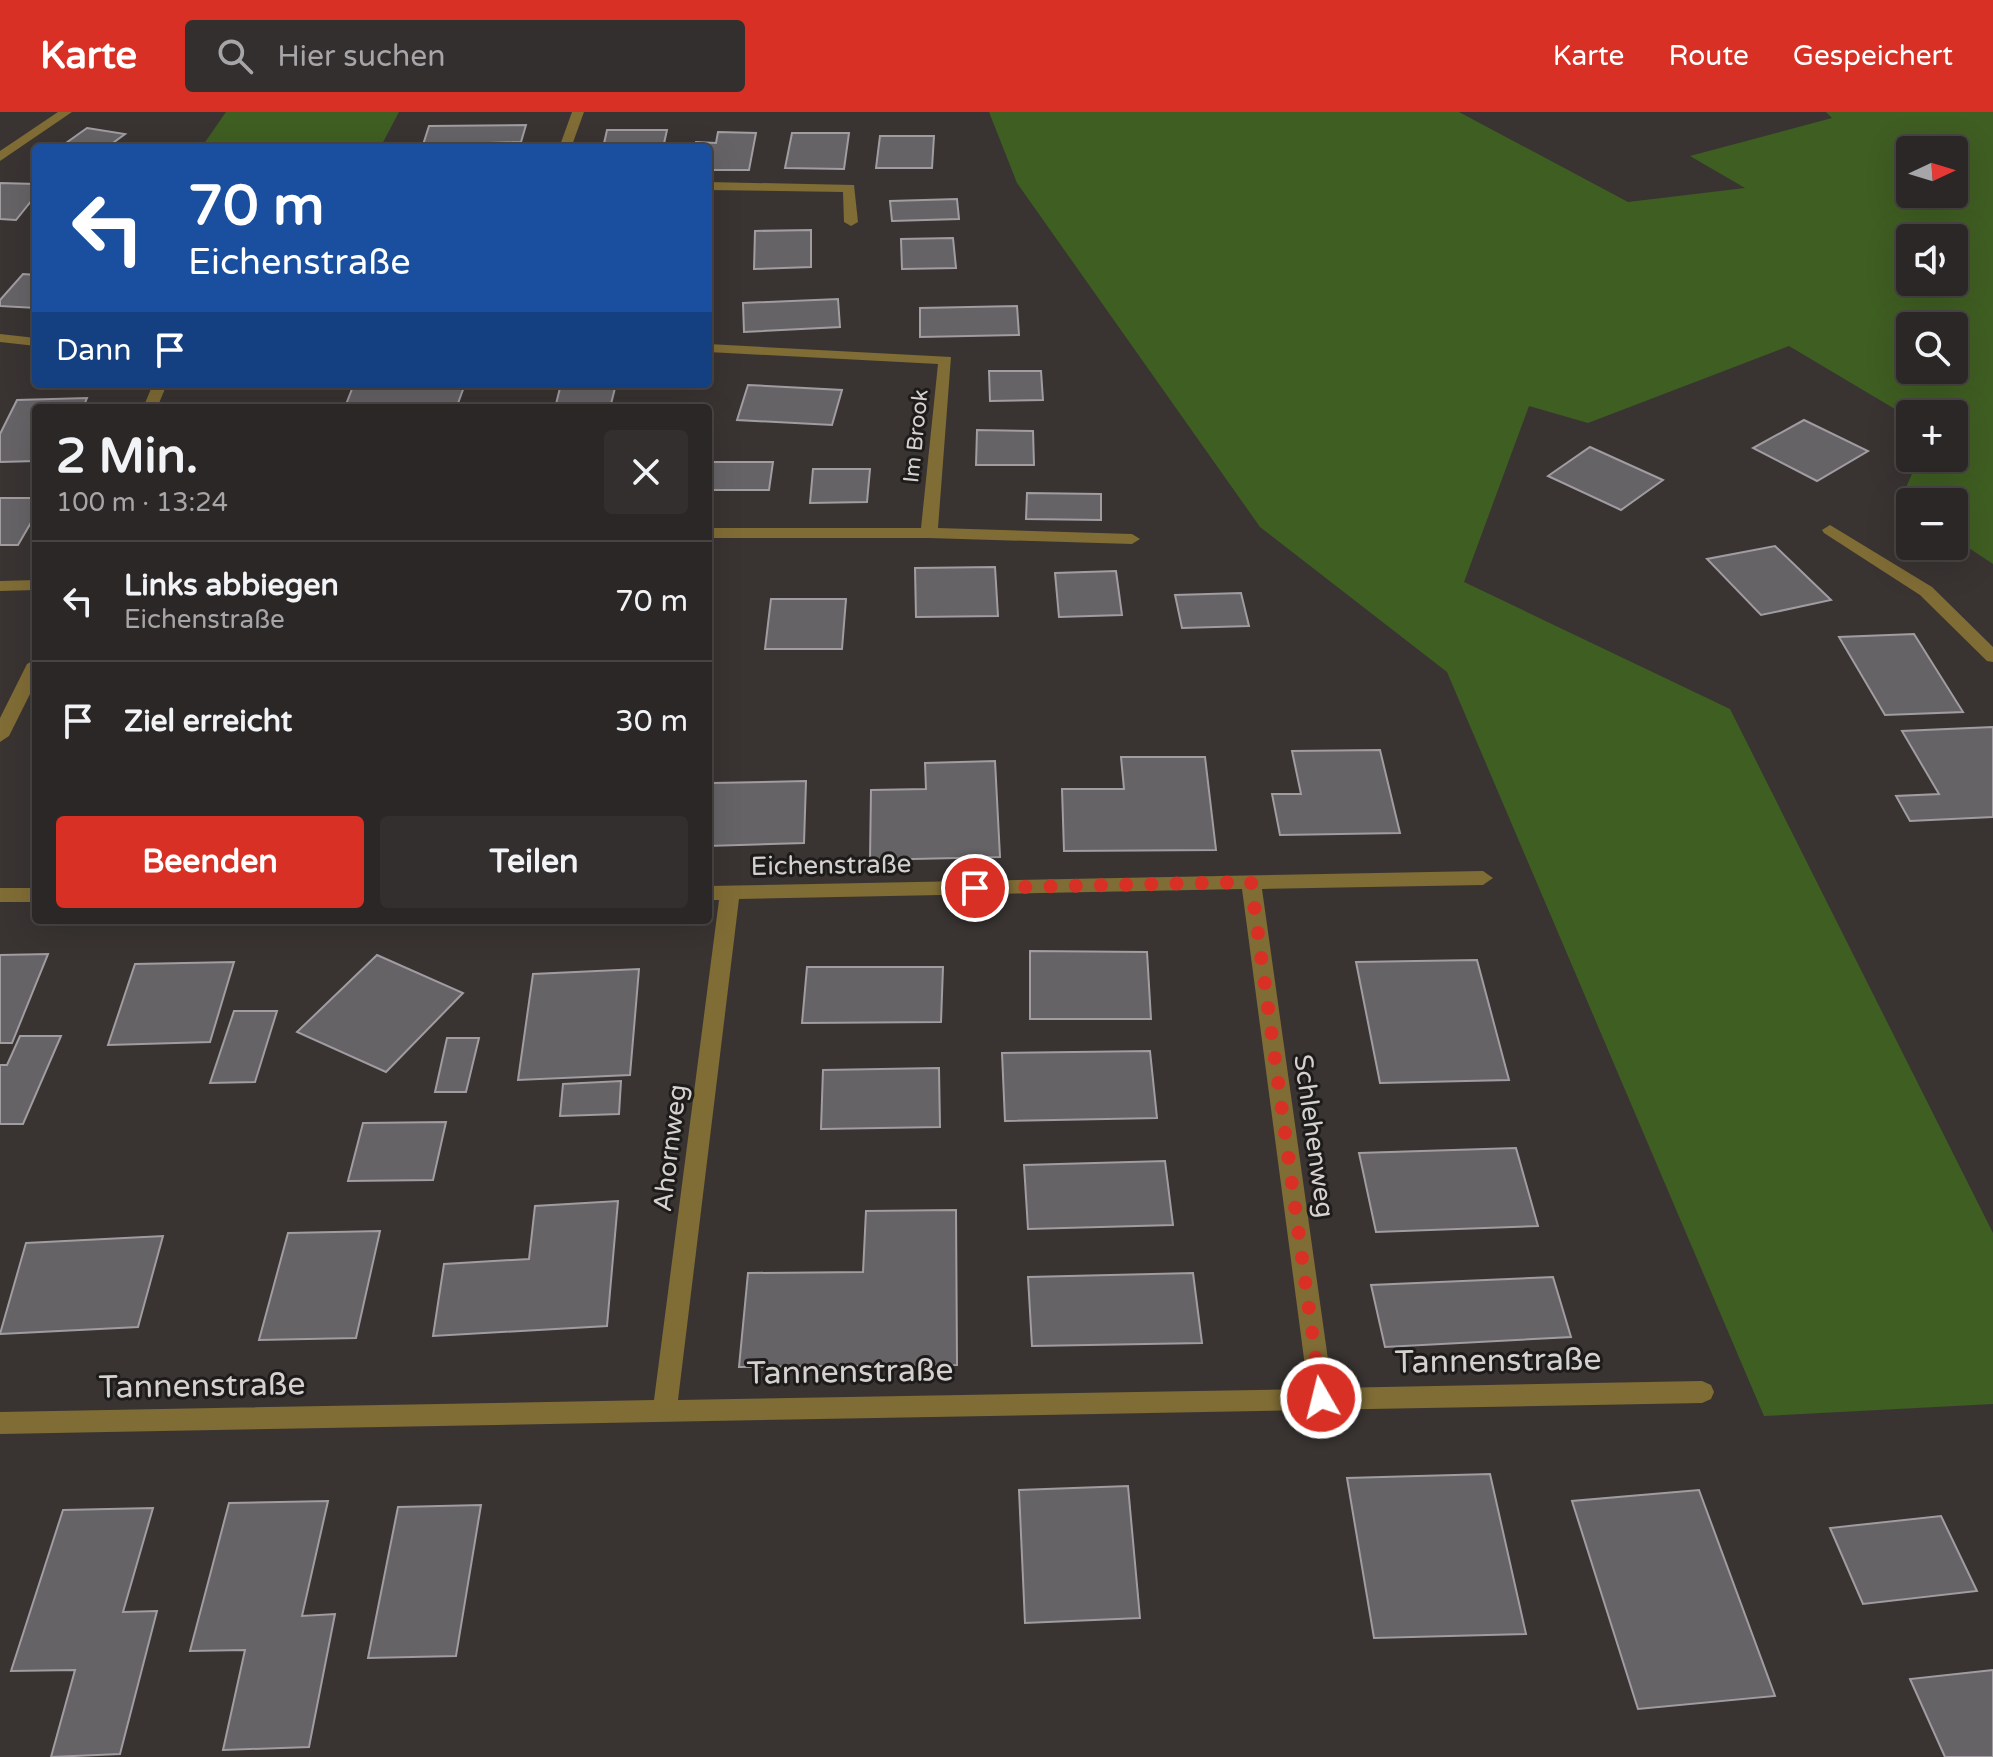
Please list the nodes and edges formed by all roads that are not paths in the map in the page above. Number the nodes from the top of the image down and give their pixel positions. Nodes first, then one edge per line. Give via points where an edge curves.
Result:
1 (66, 112) edge
2 (578, 112) edge
3 (566, 144) edge
4 (0, 157) edge
5 (712, 186) edge
6 (851, 222) dead end
7 (0, 338) edge
8 (32, 342) edge
9 (712, 348) edge
10 (1830, 530) dead end
11 (712, 533) edge
12 (929, 533) junction
13 (1132, 539) dead end
14 (32, 585) edge
15 (0, 586) edge
16 (1993, 657) edge
17 (32, 672) edge
18 (0, 736) edge
19 (1483, 878) dead end
20 (1251, 882) junction
21 (719, 893) edge
22 (0, 895) edge
23 (32, 895) edge
24 (1702, 1392) dead end
25 (1321, 1398) junction
26 (665, 1410) junction
27 (0, 1423) edge

1 - 4 street
2 - 3 street
5 - 6 street via 849,188
7 - 8 street
9 - 12 street, Im Brook via 946,360
10 - 16 street via 1926,591
11 - 12 street
12 - 13 street
14 - 15 street
17 - 18 street
19 - 20 street, Eichenstraße
20 - 21 street, Eichenstraße
20 - 25 street, Schlehenweg
21 - 26 street, Ahornweg
22 - 23 street
24 - 25 street, Tannenstraße
25 - 26 street, Tannenstraße
26 - 27 street, Tannenstraße

